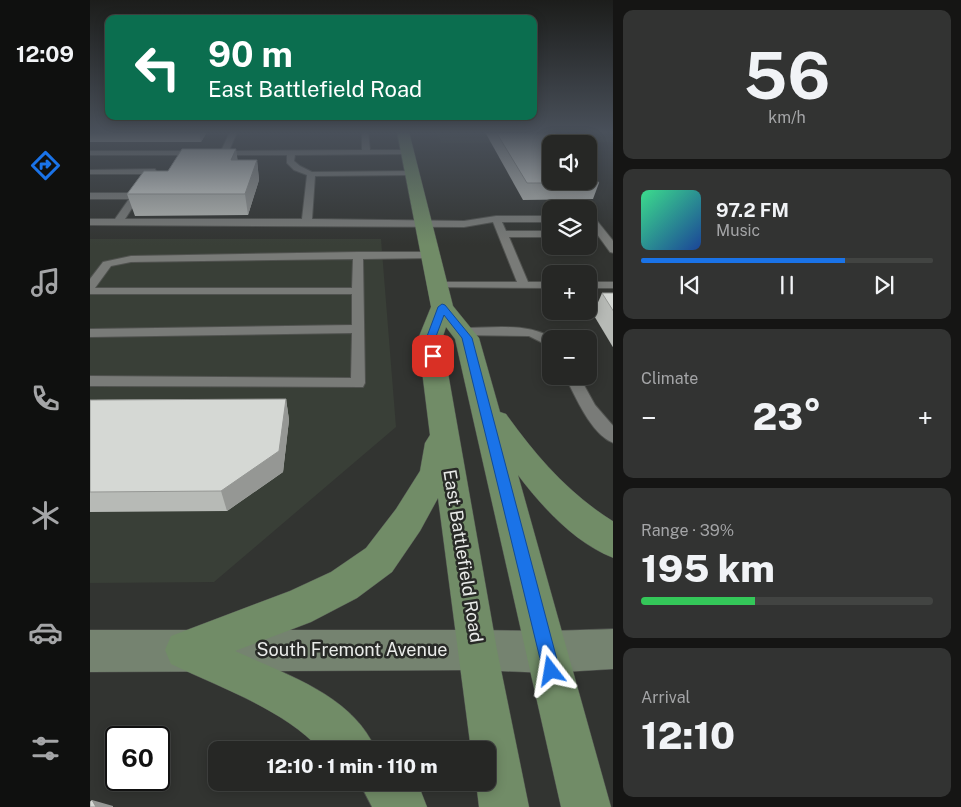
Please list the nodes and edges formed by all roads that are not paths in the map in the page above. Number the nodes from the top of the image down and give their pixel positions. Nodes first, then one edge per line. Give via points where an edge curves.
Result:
1 (301, 170) edge
2 (412, 170) edge
3 (90, 172) edge
4 (413, 173) junction
5 (311, 174) junction
6 (90, 196) edge
7 (136, 196) junction
8 (496, 219) junction
9 (542, 219) edge
10 (90, 222) edge
11 (118, 222) junction
12 (307, 222) junction
13 (424, 224) junction
14 (597, 229) edge
15 (502, 234) junction
16 (542, 234) edge
17 (597, 236) edge
18 (604, 238) junction
19 (613, 249) edge
20 (358, 255) junction
21 (431, 255) junction
22 (524, 285) junction
23 (542, 285) edge
24 (597, 285) edge
25 (613, 285) edge
26 (90, 287) edge
27 (358, 290) junction
28 (90, 291) edge
29 (440, 296) junction
30 (358, 329) junction
31 (463, 332) junction
32 (90, 333) edge
33 (542, 336) edge
34 (90, 381) edge
35 (576, 385) edge
36 (484, 402) junction
37 (443, 424) junction
38 (613, 436) edge
39 (613, 541) edge
40 (613, 649) edge
41 (90, 650) edge
42 (184, 650) junction
43 (477, 650) junction
44 (547, 652) junction
45 (344, 741) edge
46 (390, 791) edge
47 (402, 807) edge
48 (504, 807) edge
49 (586, 807) edge

1 - 5 lane
2 - 4 main road
3 - 7 lane via 152,171
4 - 5 lane
4 - 13 main road
5 - 12 lane
6 - 7 lane
7 - 11 lane
8 - 9 lane
8 - 13 lane via 464,224
8 - 15 lane
10 - 11 lane
11 - 12 lane
12 - 13 lane
13 - 21 main road
14 - 18 lane
15 - 16 lane
15 - 22 lane
17 - 18 lane
18 - 19 lane
20 - 21 lane
20 - 26 lane via 121,260 107,264
20 - 27 lane
21 - 29 main road
22 - 23 lane
22 - 29 lane
24 - 25 lane
27 - 28 lane
27 - 30 lane
29 - 31 main road
29 - 37 main road, East Battlefield Road via 430,339
30 - 32 lane
30 - 34 lane via 358,383
31 - 33 lane via 530,332
31 - 36 main road
35 - 38 lane via 591,414
36 - 39 main road via 518,456 547,489 594,530
36 - 44 main road
37 - 42 main road via 435,474 379,560 344,585 297,608
37 - 43 main road, East Battlefield Road
40 - 44 main road, South Fremont Avenue
41 - 42 main road, South Fremont Avenue
42 - 43 main road, South Fremont Avenue
42 - 45 main road via 290,698 324,720
43 - 44 main road, South Fremont Avenue
43 - 48 main road, East Battlefield Road
44 - 49 main road
46 - 47 main road

